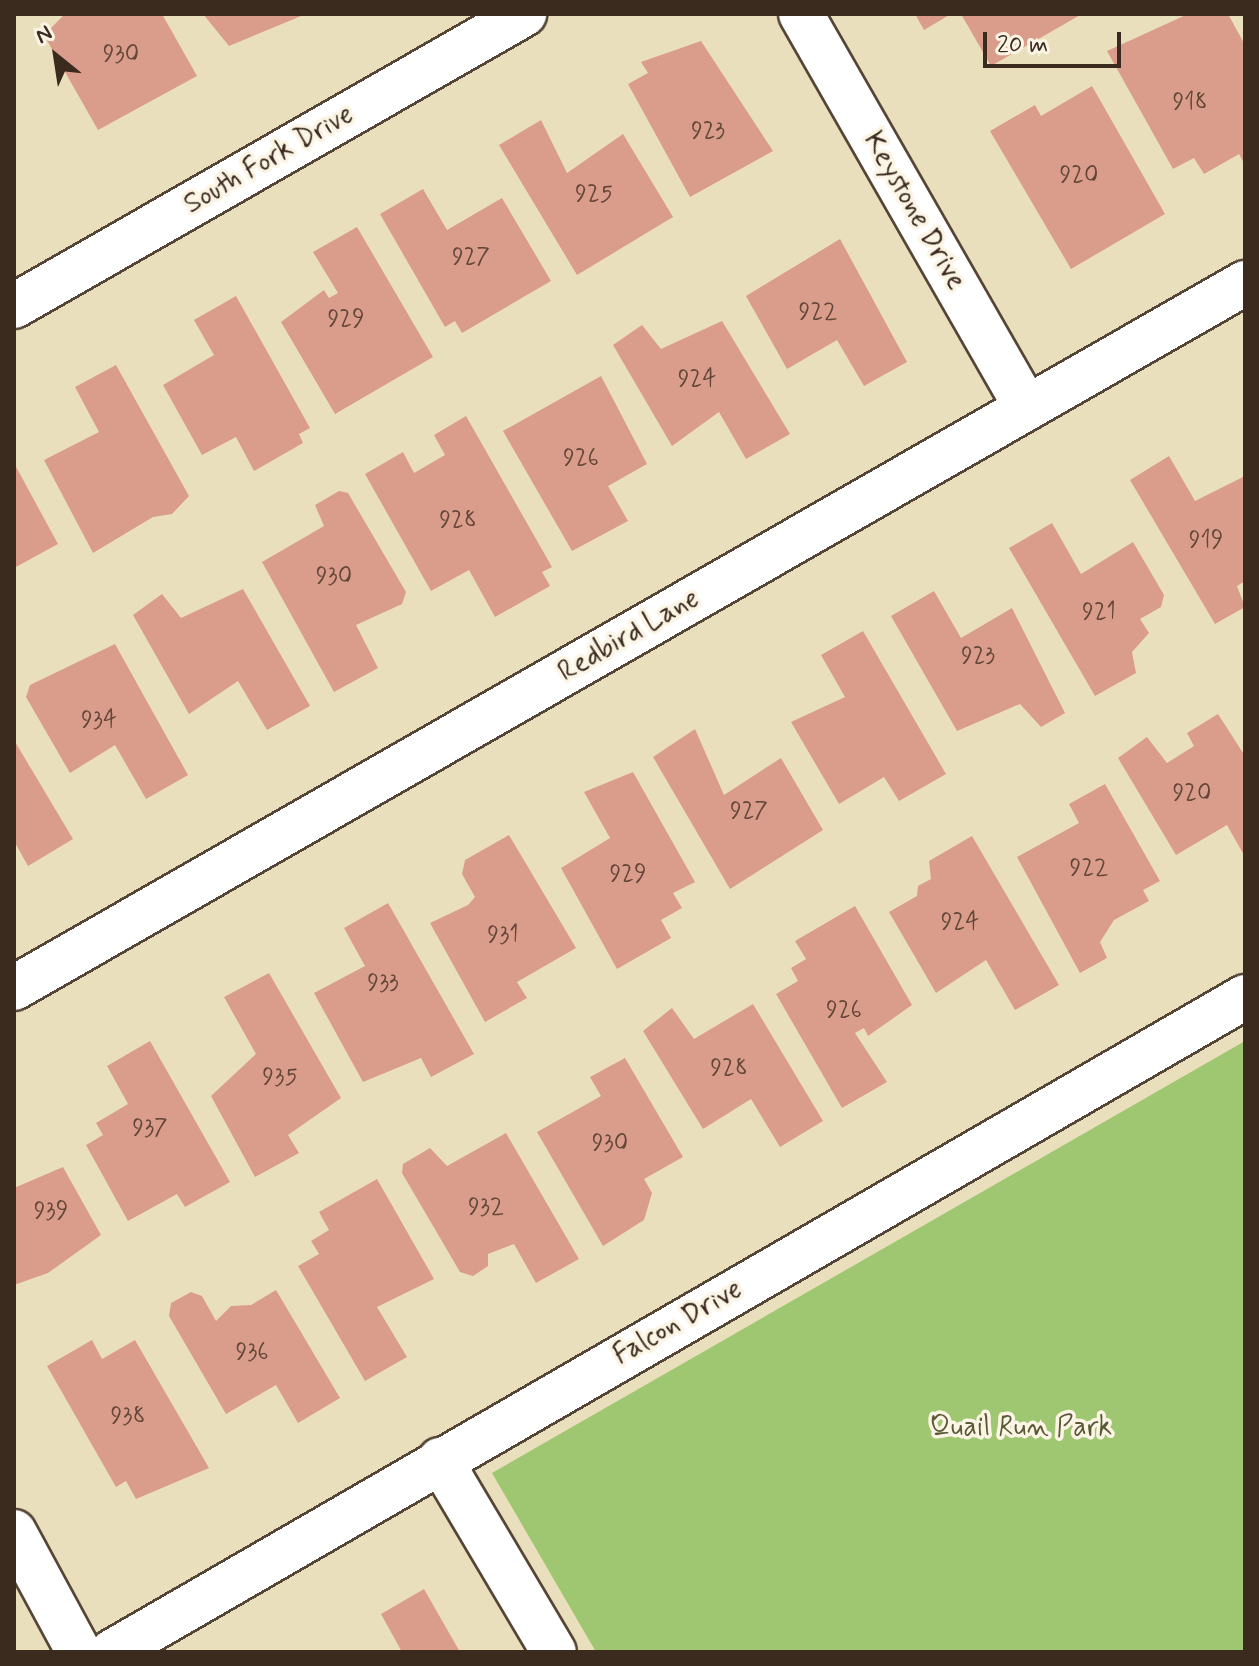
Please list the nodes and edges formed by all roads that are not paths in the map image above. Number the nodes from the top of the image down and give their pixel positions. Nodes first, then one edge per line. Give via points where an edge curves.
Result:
1 (524, 14) edge
2 (801, 14) edge
3 (1245, 283) edge
4 (14, 306) edge
5 (1027, 408) junction
6 (14, 988) edge
7 (1245, 997) edge
8 (440, 1460) junction
9 (14, 1532) edge
10 (79, 1652) edge
11 (112, 1652) edge
12 (554, 1652) edge

1 - 4 street, South Fork Drive
2 - 5 street, Keystone Drive
3 - 5 street, Redbird Lane
5 - 6 street, Redbird Lane
7 - 8 street, Falcon Drive
8 - 11 street, Falcon Drive
8 - 12 street
9 - 10 street

